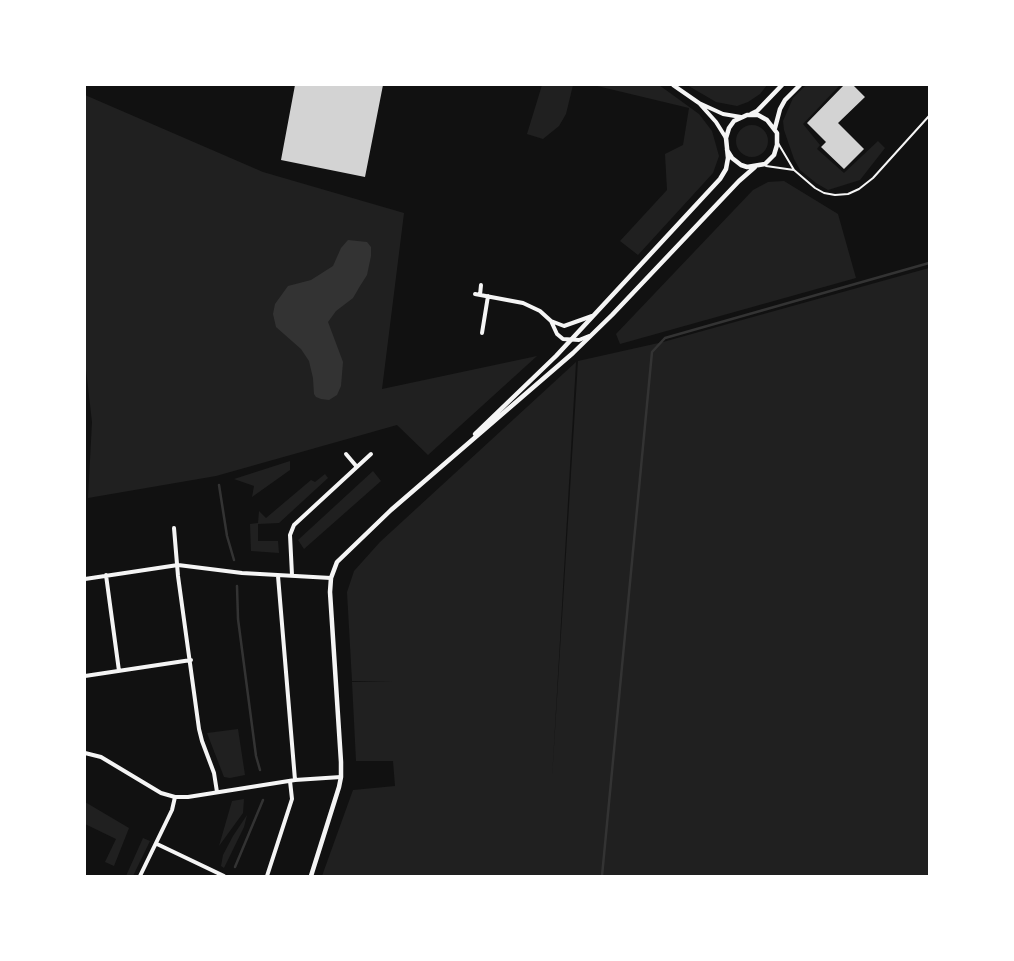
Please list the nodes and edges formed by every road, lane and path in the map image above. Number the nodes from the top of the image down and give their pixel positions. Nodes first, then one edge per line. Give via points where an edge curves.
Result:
1 (673, 85) edge
2 (782, 85) edge
3 (800, 85) edge
4 (699, 103) junction
5 (747, 115) junction
6 (929, 116) edge
7 (742, 117) junction
8 (775, 129) junction
9 (726, 138) junction
10 (777, 141) junction
11 (727, 150) junction
12 (757, 166) junction
13 (794, 170) junction
14 (481, 284) dead end
15 (488, 296) junction
16 (592, 316) junction
17 (550, 321) junction
18 (482, 333) dead end
19 (593, 334) junction
20 (570, 340) junction
21 (459, 450) junction
22 (346, 454) dead end
23 (371, 454) dead end
24 (357, 467) junction
25 (174, 528) dead end
26 (178, 565) junction
27 (106, 575) junction
28 (292, 575) junction
29 (278, 576) junction
30 (331, 578) junction
31 (85, 579) edge
32 (191, 660) junction
33 (119, 671) junction
34 (85, 676) edge
35 (85, 753) edge
36 (341, 776) junction
37 (292, 780) junction
38 (217, 792) junction
39 (175, 797) junction
40 (157, 844) junction
41 (140, 876) edge
42 (224, 876) edge
43 (267, 876) edge
44 (311, 876) edge

1 - 4 street
2 - 5 street via 757,112
3 - 8 street via 785,100
4 - 7 street via 723,114
4 - 9 street
5 - 7 street
5 - 8 street via 767,120
6 - 13 lane via 873,178 848,194 824,193
7 - 9 street via 734,121
8 - 10 street
9 - 11 street
10 - 12 street via 774,155 765,164
10 - 13 lane
11 - 12 street via 741,165
11 - 16 street via 726,169 720,180
12 - 13 lane
12 - 19 street
14 - 15 street via 477,294
15 - 17 street via 529,305
15 - 18 street
16 - 17 street via 564,326
16 - 20 street
17 - 20 street via 557,334
19 - 20 street
19 - 21 street
20 - 21 street
21 - 30 street via 351,548 338,562
22 - 24 street
23 - 24 street
24 - 28 street via 294,525 290,535
25 - 26 street
26 - 27 street
26 - 29 street
26 - 32 street
27 - 31 street
27 - 33 street
28 - 29 street
28 - 30 street
29 - 37 street
30 - 36 street
32 - 33 street
32 - 38 street via 199,729
33 - 34 street
35 - 39 street via 101,757 161,793
36 - 37 street
36 - 44 street
37 - 38 street
37 - 43 street via 292,799
38 - 39 street
39 - 40 street
40 - 41 street
40 - 42 street

